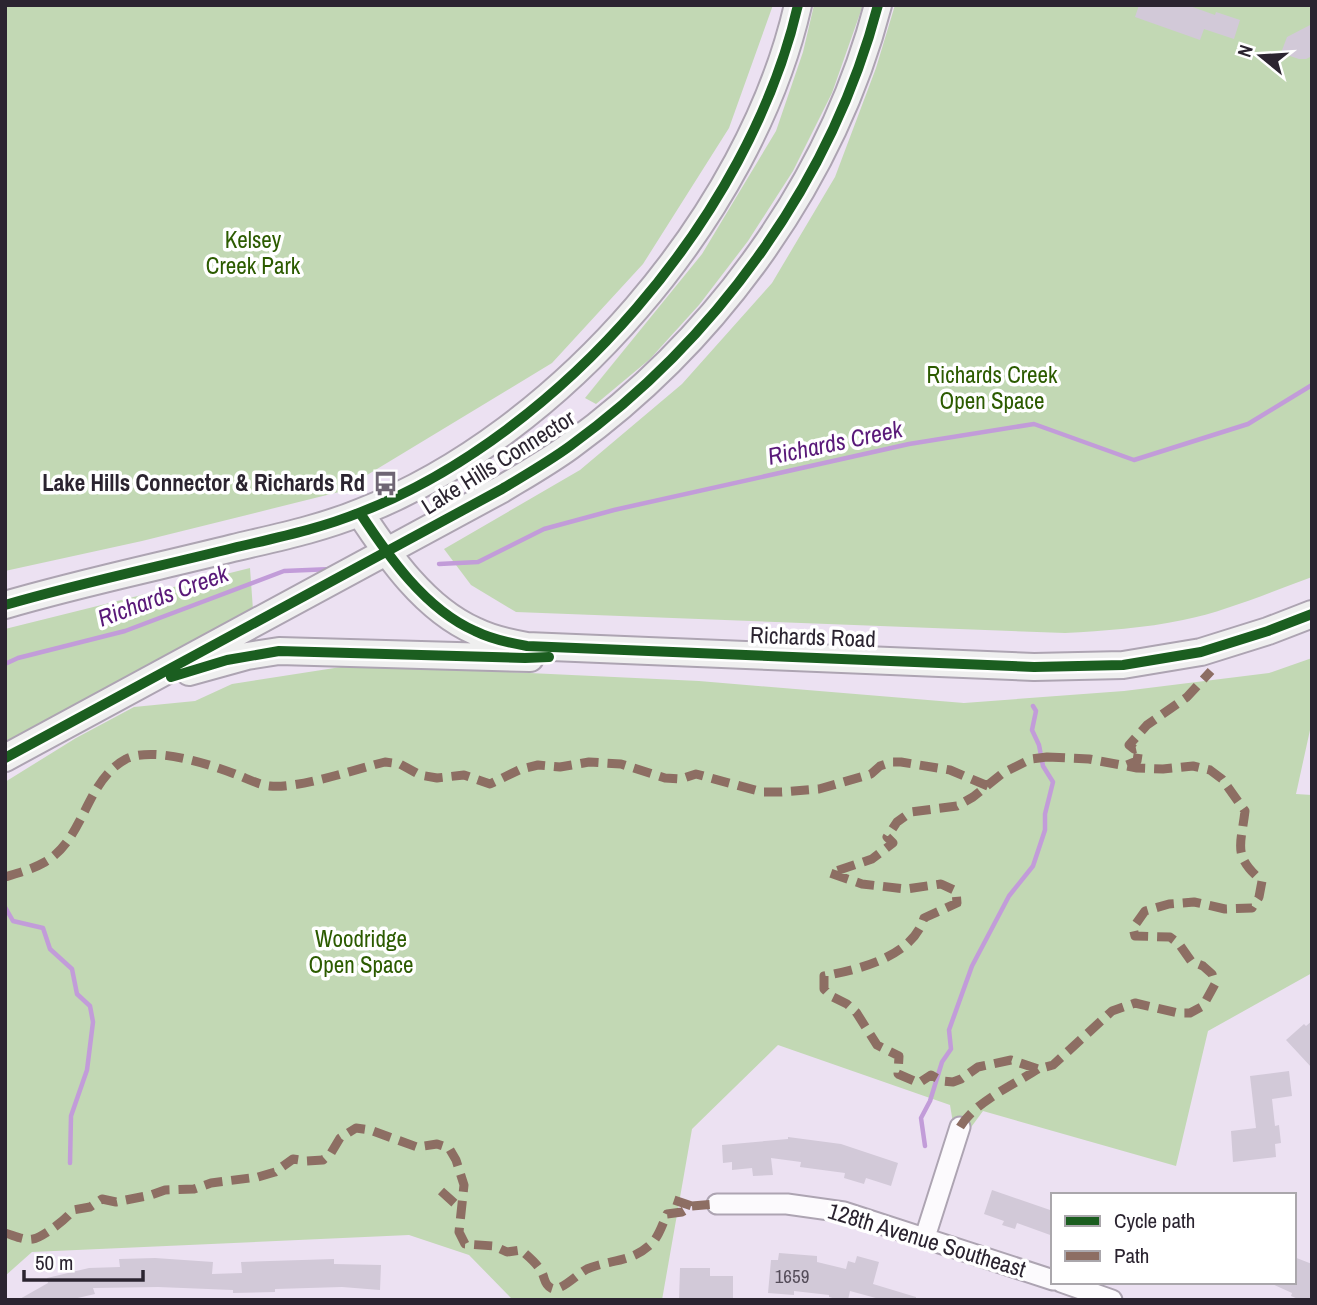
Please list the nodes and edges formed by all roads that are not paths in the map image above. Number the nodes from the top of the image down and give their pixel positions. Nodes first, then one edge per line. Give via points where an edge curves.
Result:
1 (798, 5) edge
2 (878, 5) edge
3 (360, 513) junction
4 (388, 552) junction
5 (5, 605) edge
6 (1312, 614) edge
7 (642, 652) junction
8 (134, 689) junction
9 (5, 758) edge
10 (960, 1127) dead end
11 (718, 1205) dead end
12 (925, 1237) junction
13 (1051, 1279) edge
14 (1066, 1284) edge
15 (1112, 1300) edge

1 - 3 main road, Lake Hills Connector via 778,71 734,170 649,293 587,360 511,426 453,466
2 - 4 main road, Lake Hills Connector via 853,80 822,149 781,223 730,295 653,376 569,447
3 - 4 main road, Richards Road
3 - 5 main road, Lake Hills Connector
4 - 7 main road, Richards Road via 425,596 474,631 527,646
4 - 8 main road, Lake Hills Connector
6 - 7 main road, Richards Road via 1201,652 1123,665 1021,666
7 - 8 main road via 526,658 279,651 227,660
8 - 9 main road, Lake Hills Connector
10 - 12 street
11 - 12 street, 128th Avenue Southeast via 818,1207
12 - 13 street, 128th Avenue Southeast
14 - 15 street

